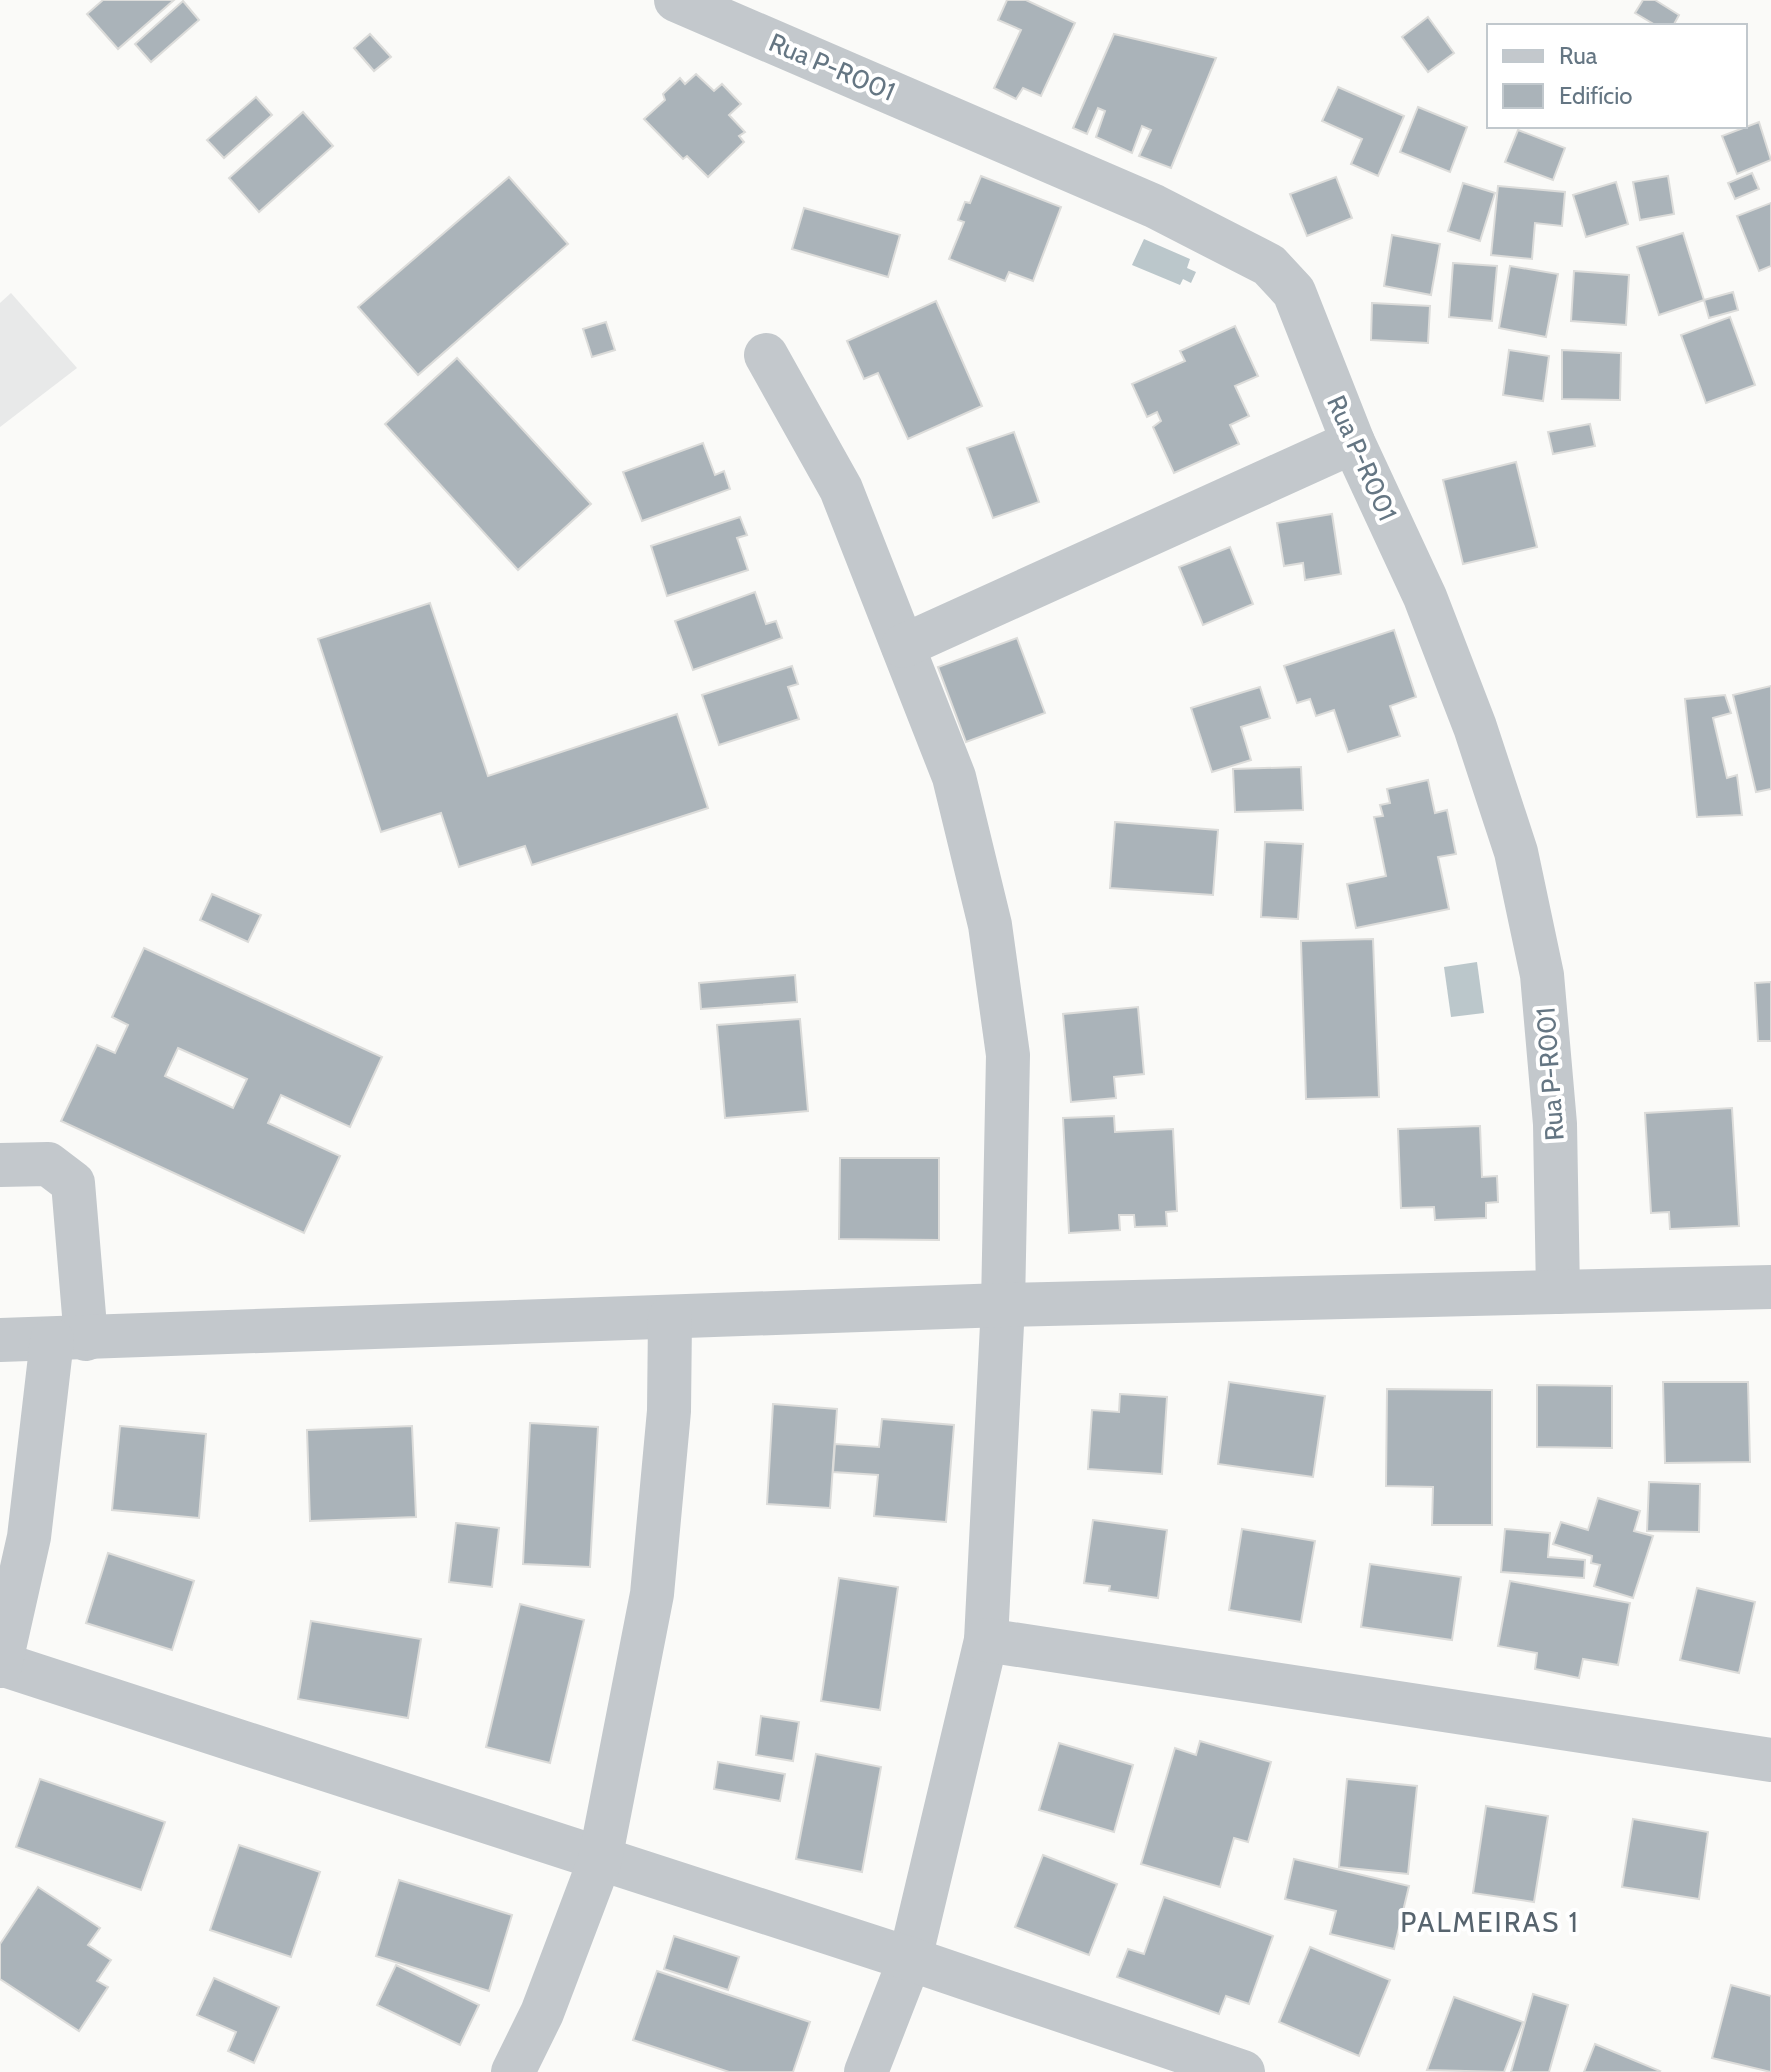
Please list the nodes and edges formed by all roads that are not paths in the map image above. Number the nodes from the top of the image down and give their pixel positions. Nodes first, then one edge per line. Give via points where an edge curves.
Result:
1 (676, 0) edge
2 (766, 355) dead end
3 (1353, 442) junction
4 (903, 646) junction
5 (0, 1165) edge
6 (1771, 1287) edge
7 (1558, 1292) junction
8 (1003, 1305) junction
9 (670, 1318) junction
10 (0, 1340) edge
11 (69, 1340) junction
12 (986, 1640) junction
13 (1, 1665) edge
14 (1771, 1760) edge
15 (600, 1860) junction
16 (910, 1959) junction
17 (513, 2072) edge
18 (866, 2072) edge
19 (1243, 2072) edge

1 - 3 street, Rua P-R001 via 1154,206 1269,265 1294,292
2 - 4 street via 841,489
3 - 4 street
3 - 7 street, Rua P-R001 via 1425,597 1516,852 1542,975 1555,1124
4 - 8 street via 954,777 990,925 1002,1000 1008,1055
5 - 11 street via 48,1164 73,1183
6 - 7 street
7 - 8 street
8 - 9 street
8 - 12 street
9 - 11 street
9 - 15 street via 669,1411 652,1594
10 - 11 street
11 - 13 street
12 - 14 street
12 - 16 street
13 - 15 street
15 - 16 street
15 - 17 street via 542,2013
16 - 18 street
16 - 19 street

